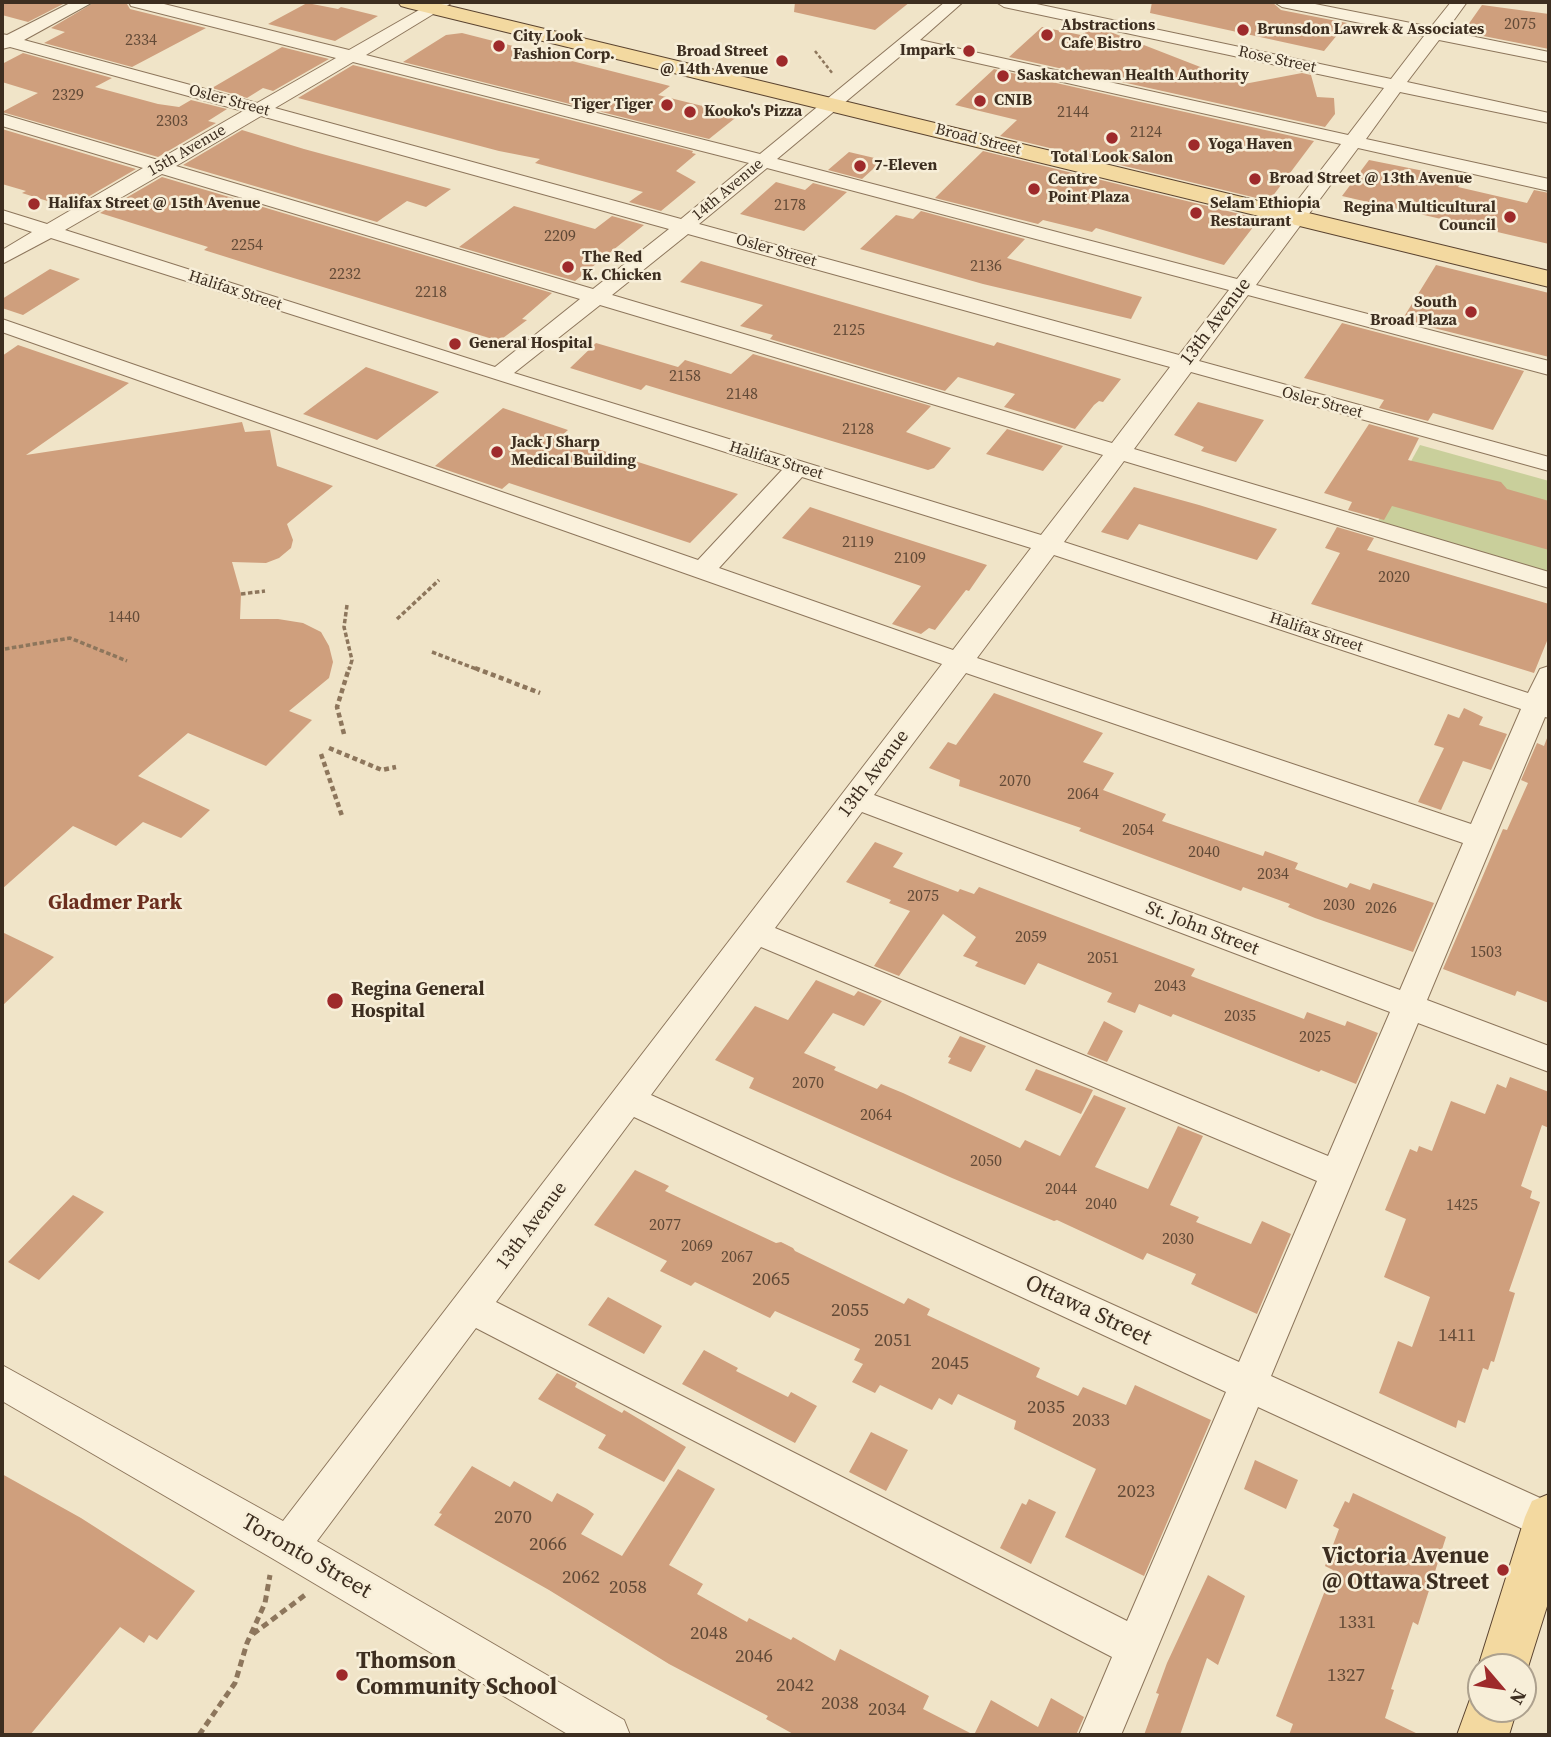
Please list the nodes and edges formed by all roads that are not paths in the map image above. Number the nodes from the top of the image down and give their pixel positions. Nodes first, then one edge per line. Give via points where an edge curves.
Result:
1 (85, 2) edge
2 (137, 2) edge
3 (408, 2) edge
4 (483, 2) edge
5 (954, 2) edge
6 (1004, 2) edge
7 (1282, 2) edge
8 (1458, 2) edge
9 (439, 5) edge
10 (1435, 33) junction
11 (4, 41) edge
12 (906, 42) junction
13 (353, 57) junction
14 (1549, 57) edge
15 (1395, 85) junction
16 (839, 98) junction
17 (260, 110) junction
18 (1549, 118) edge
19 (2, 120) edge
20 (1353, 141) junction
21 (763, 161) junction
22 (159, 167) junction
23 (1549, 185) edge
24 (1301, 209) junction
25 (2, 216) edge
26 (685, 226) junction
27 (48, 230) junction
28 (2, 258) edge
29 (1549, 259) edge
30 (1549, 279) edge
31 (1241, 288) junction
32 (598, 297) junction
33 (2, 325) edge
34 (1183, 365) junction
35 (1549, 368) edge
36 (498, 375) junction
37 (1118, 452) junction
38 (1549, 464) edge
39 (797, 468) junction
40 (1046, 545) junction
41 (702, 570) junction
42 (1549, 580) edge
43 (959, 661) junction
44 (1545, 696) edge
45 (855, 799) junction
46 (1481, 838) junction
47 (755, 932) junction
48 (1409, 1006) junction
49 (1549, 1059) edge
50 (628, 1099) junction
51 (1338, 1175) junction
52 (470, 1307) junction
53 (2, 1382) edge
54 (1249, 1384) junction
55 (1549, 1520) edge
56 (280, 1541) junction
57 (1137, 1648) junction
58 (1508, 1653) edge
59 (609, 1735) edge
60 (1100, 1735) edge

1 - 11 street
2 - 13 street
3 - 9 main road, Broad Street
4 - 16 main road, Broad Street
5 - 12 street, 14th Avenue
6 - 15 street, Rose Street
7 - 10 street
8 - 10 street, 13th Avenue
9 - 13 street, 15th Avenue
9 - 16 main road, Broad Street
10 - 14 street
10 - 15 street, 13th Avenue
11 - 17 street, Osler Street
12 - 16 street, 14th Avenue
12 - 20 street
13 - 17 street, 15th Avenue
13 - 21 street
15 - 18 street, Rose Street
15 - 20 street, 13th Avenue
16 - 21 street, 14th Avenue
16 - 24 main road, Broad Street
17 - 22 street, 15th Avenue
17 - 26 street, Osler Street
19 - 22 street
20 - 23 street
20 - 24 street, 13th Avenue
21 - 26 street, 14th Avenue
21 - 31 street
22 - 27 street, 15th Avenue
22 - 32 street
24 - 29 main road, Broad Street
24 - 30 main road, Broad Street
24 - 31 street, 13th Avenue
25 - 27 street, Halifax Street
26 - 32 street, 14th Avenue
26 - 34 street, Osler Street
27 - 28 street, 15th Avenue
27 - 36 street, Halifax Street
31 - 34 street, 13th Avenue
31 - 35 street
32 - 36 street, 14th Avenue
32 - 37 street
33 - 41 street
34 - 37 street, 13th Avenue
34 - 38 street, Osler Street
36 - 39 street, Halifax Street
37 - 40 street, 13th Avenue
37 - 42 street
39 - 40 street, Halifax Street
39 - 41 street
40 - 43 street, 13th Avenue
40 - 44 street, Halifax Street
41 - 43 street
43 - 45 street, 13th Avenue
43 - 46 street
44 - 46 street
45 - 47 street, 13th Avenue
45 - 48 street, St. John Street
46 - 48 street
47 - 50 street, 13th Avenue
47 - 51 street
48 - 49 street, St. John Street
48 - 51 street
50 - 52 street, 13th Avenue
50 - 54 street, Ottawa Street
51 - 54 street
52 - 56 street, 13th Avenue
52 - 57 street
53 - 56 street, Toronto Street
54 - 55 street, Ottawa Street
54 - 57 street
55 - 58 main road
56 - 59 street, Toronto Street
57 - 60 street

